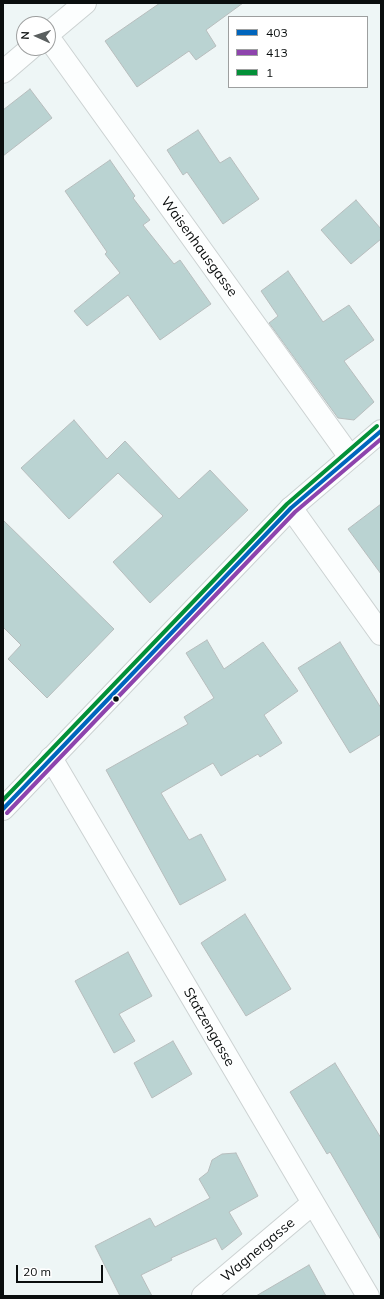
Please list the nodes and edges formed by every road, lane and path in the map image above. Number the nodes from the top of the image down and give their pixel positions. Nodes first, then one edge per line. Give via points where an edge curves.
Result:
1 (85, 3) edge
2 (56, 27) edge
3 (56, 49) edge
4 (22, 56) edge
5 (3, 72) edge
6 (381, 431) edge
7 (350, 457) junction
8 (291, 508) junction
9 (381, 634) edge
10 (51, 758) junction
11 (3, 809) edge
12 (313, 1204) junction
13 (203, 1296) edge
14 (368, 1296) edge

1 - 2 street
3 - 7 street, Waisenhausgasse
4 - 5 street
6 - 7 street
7 - 8 street
8 - 9 street
8 - 10 street
10 - 11 street
10 - 12 street, Statzengasse
12 - 13 street, Wagnergasse
12 - 14 street, Statzengasse

